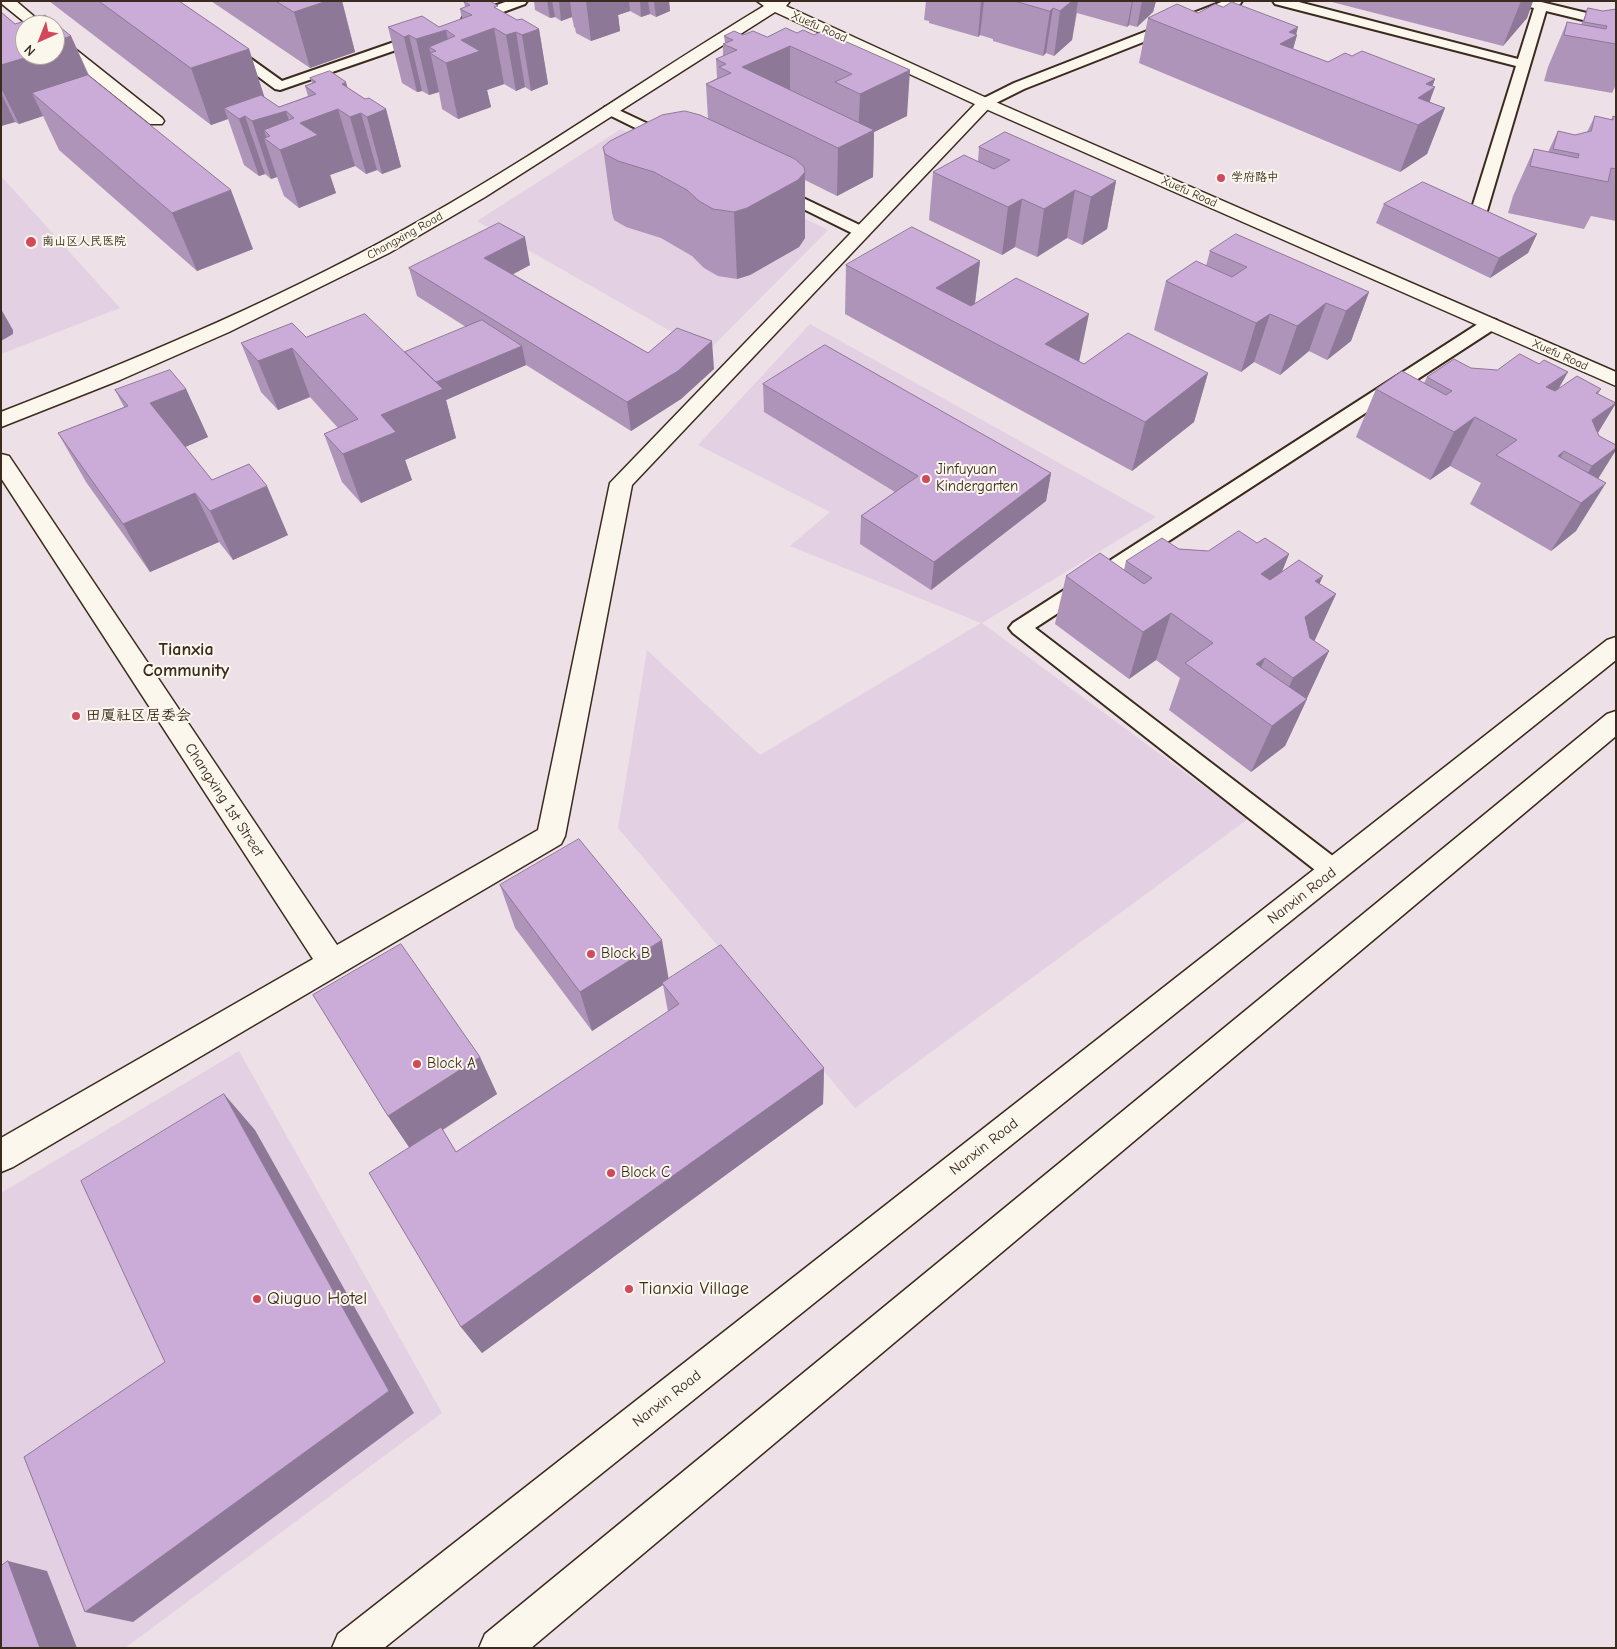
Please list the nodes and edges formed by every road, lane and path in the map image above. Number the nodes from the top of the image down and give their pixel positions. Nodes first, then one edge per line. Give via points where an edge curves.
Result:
1 (7, 1) edge
2 (521, 1) edge
3 (1236, 1) edge
4 (1279, 1) edge
5 (1520, 1) edge
6 (773, 3) edge
7 (1540, 6) junction
8 (24, 15) edge
9 (456, 24) edge
10 (1616, 24) edge
11 (438, 30) edge
12 (216, 41) edge
13 (65, 48) edge
14 (1523, 64) junction
15 (985, 103) junction
16 (610, 110) junction
17 (156, 121) dead end
18 (682, 145) edge
19 (763, 184) edge
20 (1479, 211) edge
21 (862, 232) junction
22 (1490, 324) junction
23 (1616, 380) edge
24 (1, 420) edge
25 (1, 461) edge
26 (1616, 646) edge
27 (1616, 721) edge
28 (1333, 870) junction
29 (332, 963) junction
30 (1, 1156) edge
31 (352, 1648) edge
32 (499, 1648) edge

1 - 8 street
2 - 9 lane
3 - 15 lane via 1019,86
4 - 14 lane
5 - 7 lane
6 - 15 street, Xuefu Road
6 - 16 street, Changxing Road
7 - 10 lane
7 - 14 lane
11 - 12 lane via 280,86
13 - 17 street
14 - 20 lane
15 - 21 street
15 - 22 street, Xuefu Road
16 - 18 lane
16 - 24 street, Changxing Road via 434,220 303,290 146,362
19 - 21 lane
21 - 29 street via 620,483 551,836
22 - 23 street, Xuefu Road
22 - 28 lane via 1020,628
25 - 29 street, Changxing 1st Street
26 - 28 street, Nanxin Road
27 - 32 street
28 - 31 street, Nanxin Road
29 - 30 street

